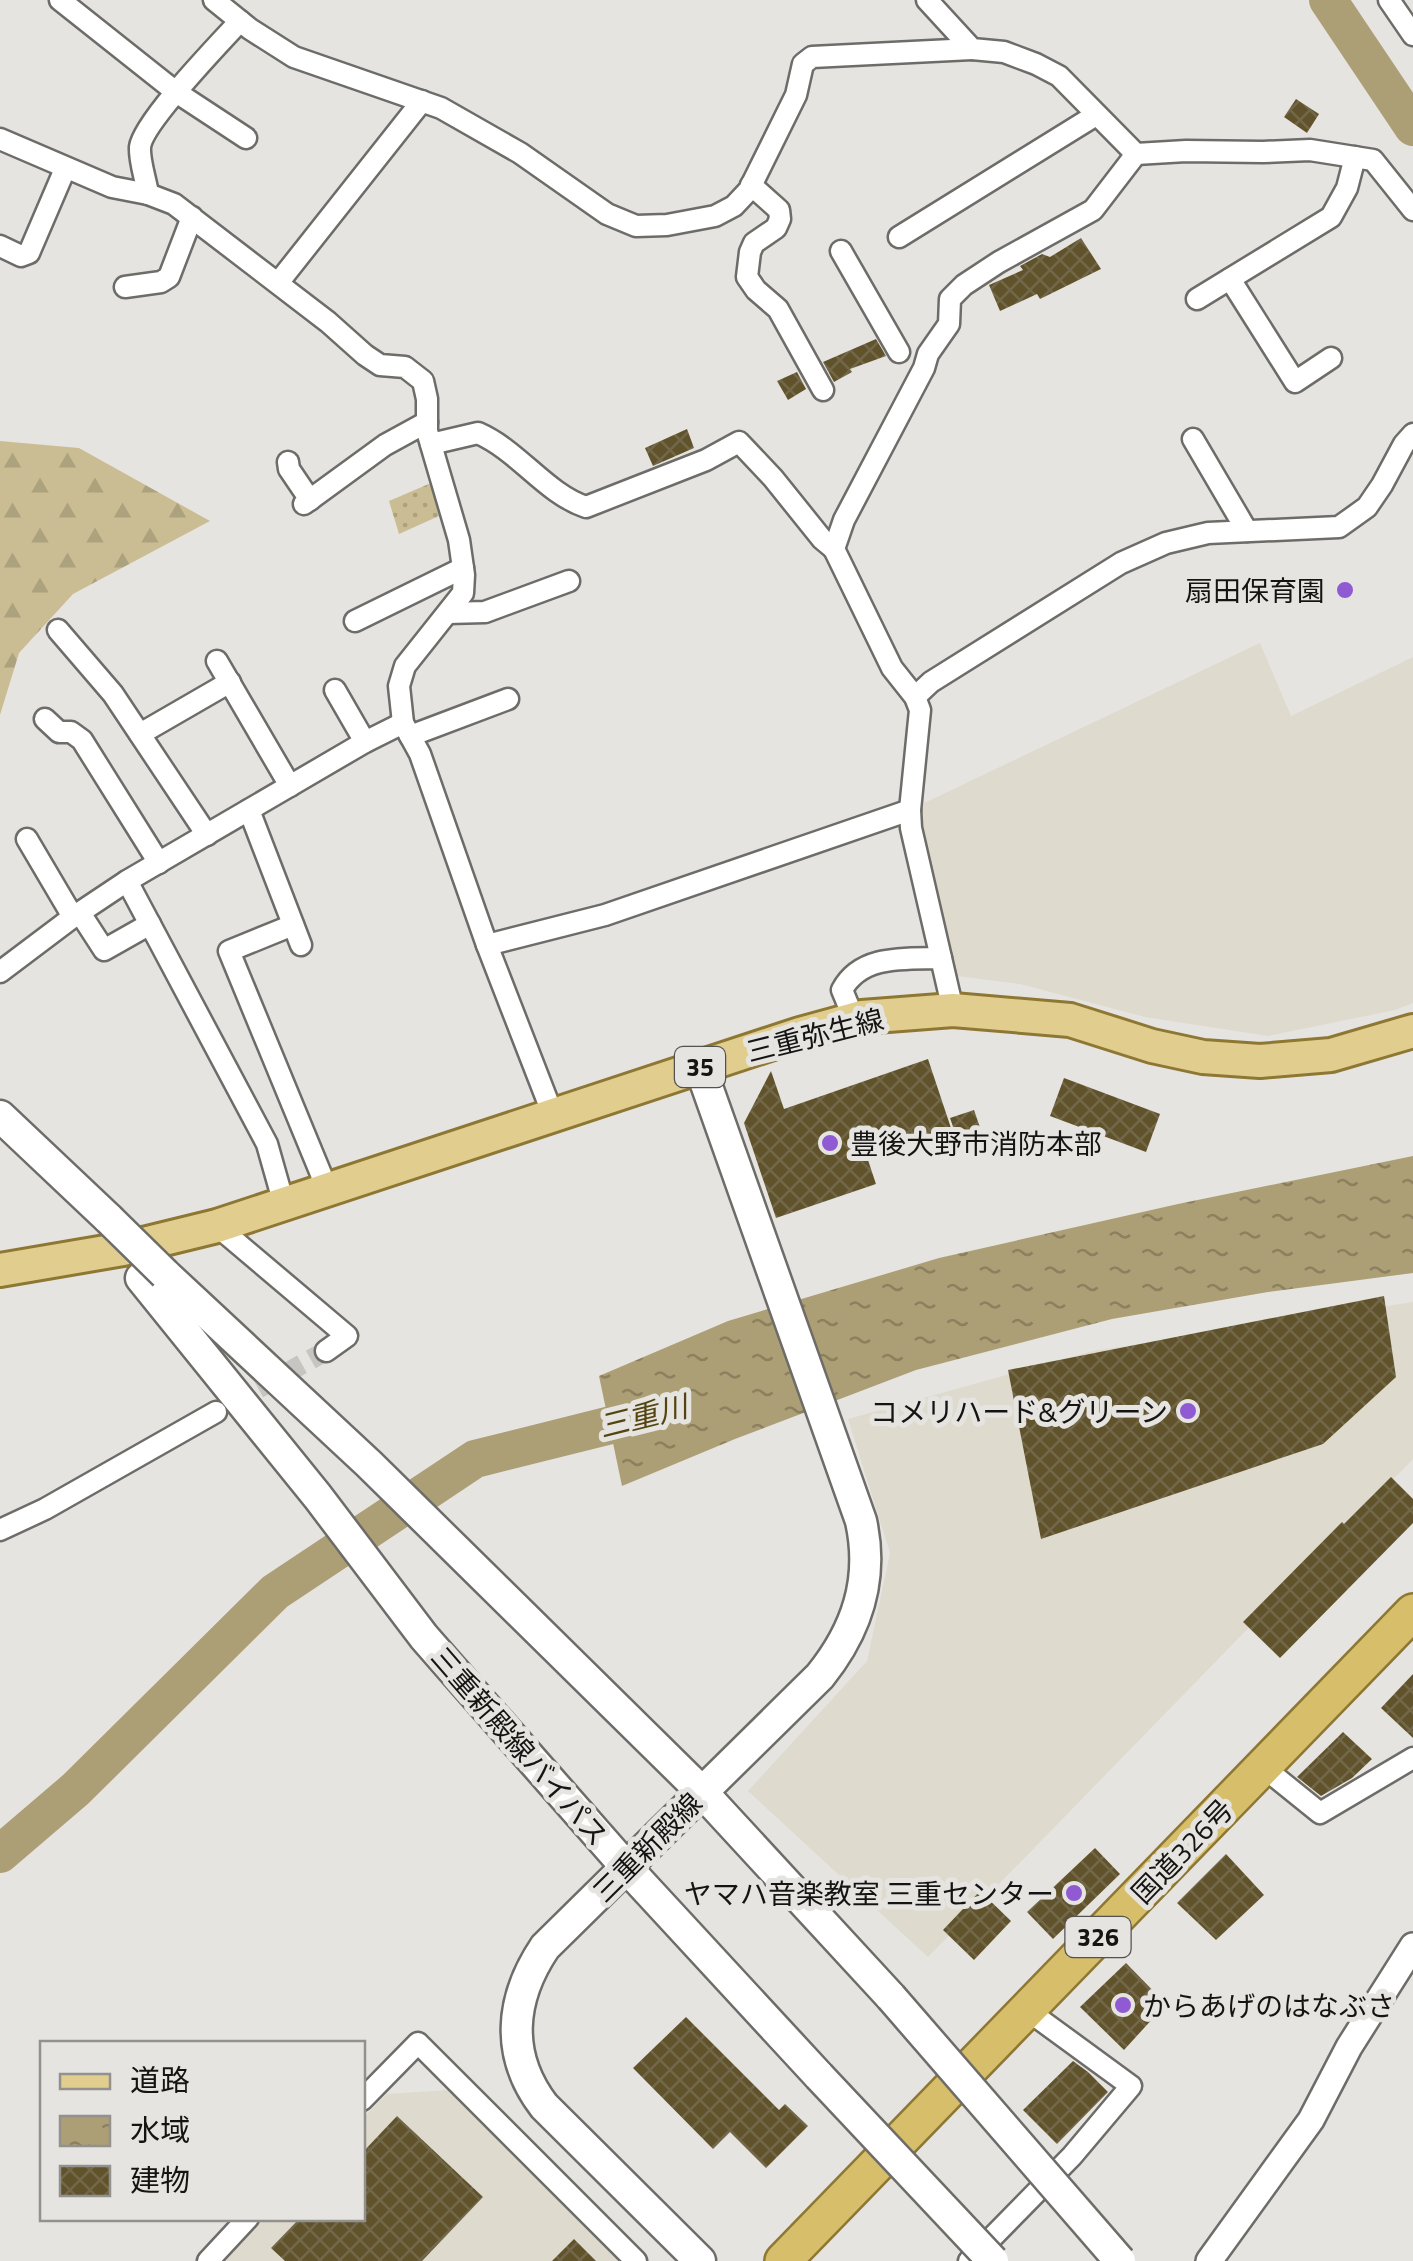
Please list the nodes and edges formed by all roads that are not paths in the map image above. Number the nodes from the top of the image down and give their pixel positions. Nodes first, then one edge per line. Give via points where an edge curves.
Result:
1 (60, 0) edge
2 (214, 0) edge
3 (926, 0) edge
4 (1389, 0) edge
5 (240, 21) junction
6 (1413, 35) edge
7 (972, 48) junction
8 (176, 92) junction
9 (422, 101) junction
10 (1096, 115) junction
11 (246, 138) dead end
12 (0, 140) edge
13 (1136, 154) junction
14 (1355, 157) junction
15 (66, 168) junction
16 (751, 185) junction
17 (148, 194) junction
18 (1413, 210) edge
19 (192, 218) junction
20 (899, 237) dead end
21 (0, 246) edge
22 (841, 251) dead end
23 (1230, 279) junction
24 (278, 283) junction
25 (125, 288) dead end
26 (1197, 299) dead end
27 (899, 352) dead end
28 (1331, 358) dead end
29 (823, 390) dead end
30 (427, 422) junction
31 (1413, 434) edge
32 (1193, 439) dead end
33 (430, 444) junction
34 (288, 462) dead end
35 (1247, 531) junction
36 (834, 549) junction
37 (463, 568) junction
38 (568, 581) dead end
39 (448, 612) junction
40 (354, 621) dead end
41 (58, 630) dead end
42 (217, 661) dead end
43 (230, 682) junction
44 (336, 690) dead end
45 (915, 697) junction
46 (508, 699) dead end
47 (45, 719) dead end
48 (406, 729) junction
49 (140, 734) junction
50 (366, 742) junction
51 (290, 786) junction
52 (249, 810) junction
53 (910, 810) junction
54 (207, 835) junction
55 (26, 839) dead end
56 (159, 863) junction
57 (128, 881) junction
58 (76, 915) junction
59 (150, 924) junction
60 (487, 945) junction
61 (941, 958) junction
62 (0, 972) edge
63 (953, 1010) junction
64 (854, 1019) junction
65 (1413, 1032) edge
66 (700, 1067) junction
67 (552, 1115) junction
68 (0, 1116) edge
69 (324, 1191) junction
70 (284, 1204) junction
71 (216, 1226) junction
72 (4, 1264) edge
73 (153, 1276) junction
74 (326, 1351) dead end
75 (216, 1412) tunnel mouth
76 (0, 1530) edge
77 (1413, 1612) edge
78 (1413, 1758) edge
79 (1263, 1767) junction
80 (702, 1792) junction
81 (626, 1867) junction
82 (1413, 1946) edge
83 (1027, 2010) junction
84 (365, 2097) edge
85 (245, 2221) edge
86 (208, 2261) edge
87 (636, 2261) edge
88 (700, 2261) edge
89 (783, 2261) edge
90 (969, 2261) edge
91 (992, 2261) edge
92 (1120, 2261) edge
93 (1210, 2261) edge

1 - 8 street
2 - 5 street
3 - 7 street
4 - 6 street
5 - 8 street
5 - 9 street via 294,57
7 - 10 street via 1004,52 1059,76
7 - 16 street via 812,58 803,64 796,95
8 - 11 street
8 - 17 street via 143,136
9 - 16 street via 636,226 714,216 734,206
9 - 24 street
10 - 13 street
10 - 20 street
12 - 15 street
13 - 14 street via 1310,150
13 - 36 street via 1092,210 998,262 950,298 949,324 928,354
14 - 18 street via 1373,160
14 - 23 street via 1330,218
15 - 17 street
15 - 21 street via 29,253
16 - 29 street via 780,210 780,219 754,243 747,277 778,310
17 - 19 street
19 - 24 street
19 - 25 street via 168,277
22 - 27 street
23 - 26 street
23 - 28 street via 1294,382
24 - 30 street via 364,355 423,381
30 - 33 street
30 - 34 street via 307,502
31 - 35 street via 1367,507 1339,527
32 - 35 street
33 - 36 street via 478,433 566,500 586,507 739,442
33 - 37 street
35 - 45 street via 1166,543 1121,563
36 - 45 street via 892,668
37 - 39 street via 463,593
37 - 40 street
38 - 39 street via 485,612
39 - 48 street via 405,666 399,686
41 - 49 street
42 - 43 street
43 - 49 street
43 - 51 street
44 - 50 street
45 - 53 street via 920,710
46 - 48 street
47 - 56 street via 82,740
48 - 50 street
48 - 60 street
49 - 54 street
50 - 51 street
51 - 52 street
52 - 54 street
52 - 69 street via 297,935 229,951
53 - 60 street via 605,915
53 - 61 street
54 - 56 street
55 - 58 street
56 - 57 street
57 - 58 street
57 - 59 street
58 - 59 street via 104,950
58 - 62 street
59 - 70 street via 267,1144
60 - 67 street
61 - 63 street
61 - 64 street via 882,960 848,979 842,990
63 - 64 main road, 三重弥生線 / 35
63 - 65 main road, 三重弥生線 / 35 via 1070,1020 1152,1046 1234,1060 1332,1055
64 - 66 main road, 三重弥生線 / 35
66 - 67 main road, 三重弥生線 / 35
66 - 80 main road, 三重新殿線 via 864,1537 866,1578 838,1652 820,1676
67 - 69 main road, 三重弥生線 / 35
68 - 73 main road
69 - 70 main road, 三重弥生線 / 35
70 - 71 main road, 三重弥生線 / 35
71 - 72 main road, 三重弥生線 / 35 via 124,1250
71 - 74 street via 348,1336
73 - 80 main road via 369,1464
73 - 81 main road, 三重新殿線バイパス via 424,1637
75 - 76 street
77 - 79 highway, 国道326号 / 326
78 - 79 street via 1320,1813
79 - 83 highway, 国道326号 / 326
80 - 81 main road, 三重新殿線
80 - 92 main road, bridge
81 - 88 main road, 三重新殿線 via 532,1966 519,2000 518,2054 544,2106
81 - 91 main road, 三重新殿線バイパス, bridge
82 - 93 street via 1311,2120
83 - 89 highway, 国道326号 / 326
83 - 90 street via 1131,2086
84 - 87 street via 418,2043
85 - 86 street

